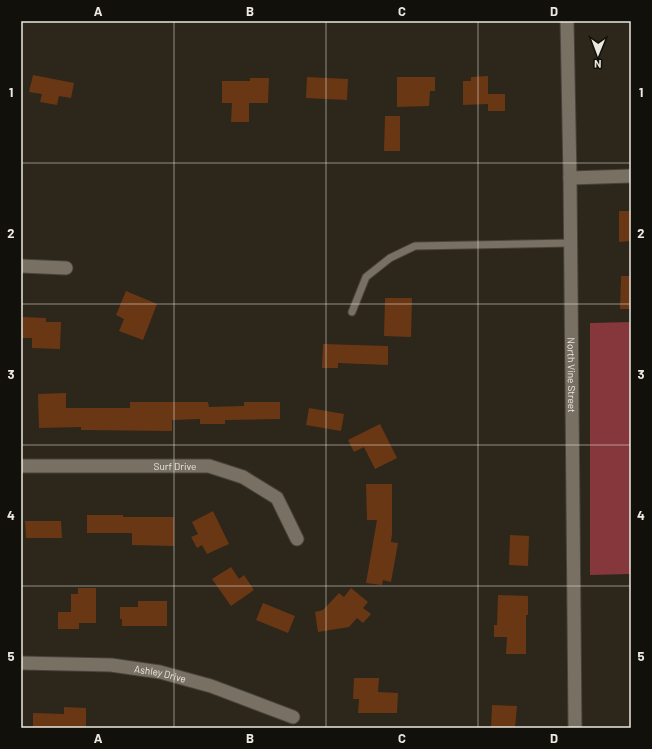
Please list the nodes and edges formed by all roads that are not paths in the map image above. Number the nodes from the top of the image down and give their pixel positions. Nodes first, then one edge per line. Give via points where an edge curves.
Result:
1 (567, 21) edge
2 (631, 176) edge
3 (570, 178) junction
4 (571, 243) junction
5 (21, 266) edge
6 (66, 268) dead end
7 (352, 312) dead end
8 (21, 466) edge
9 (297, 539) dead end
10 (21, 663) edge
11 (293, 717) dead end
12 (575, 728) edge

1 - 3 street, North Vine Street
2 - 3 street
3 - 4 street, North Vine Street
4 - 7 lane via 415,246 390,258 366,277
4 - 12 street, North Vine Street
5 - 6 street
8 - 9 street, Surf Drive via 209,466 243,477 277,498
10 - 11 street, Ashley Drive via 111,665 160,672 211,686

